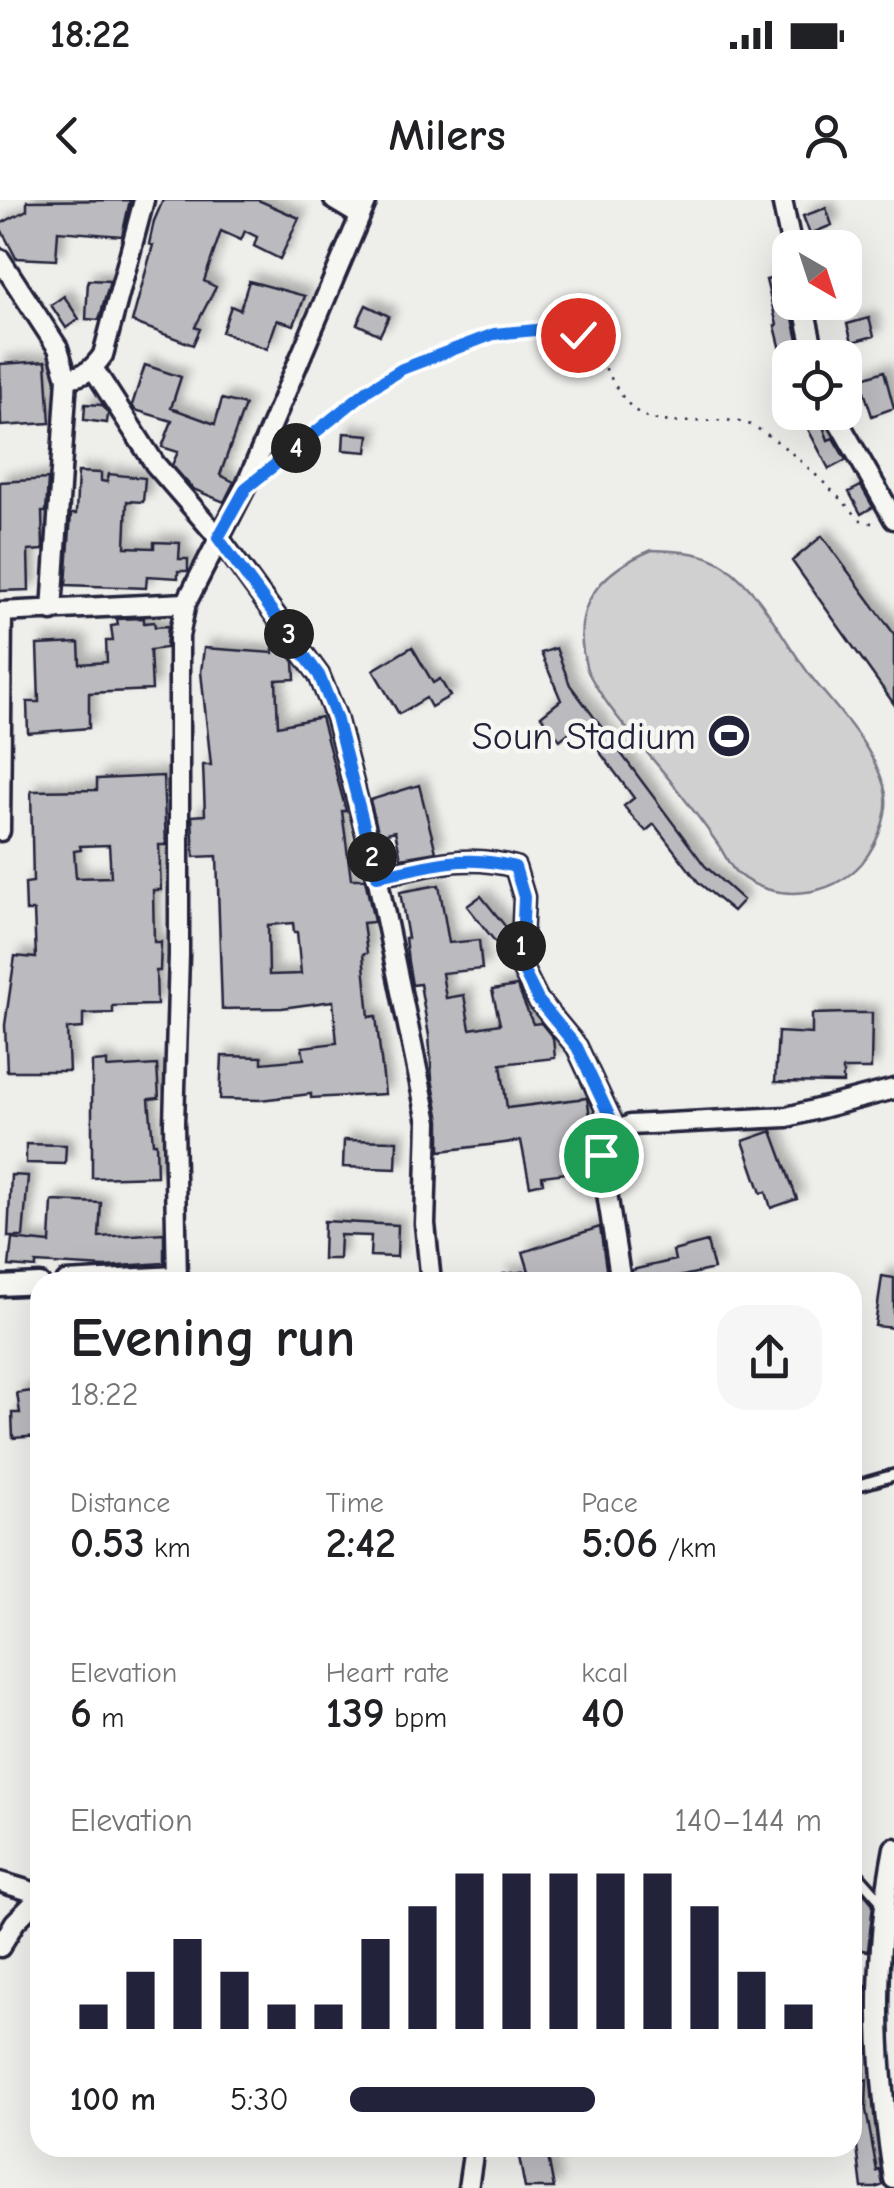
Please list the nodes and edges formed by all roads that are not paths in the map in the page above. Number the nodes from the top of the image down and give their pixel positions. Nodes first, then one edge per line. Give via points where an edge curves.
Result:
1 (144, 200) edge
2 (334, 200) edge
3 (782, 200) edge
4 (363, 208) edge
5 (788, 230) edge
6 (0, 260) edge
7 (93, 368) junction
8 (67, 378) junction
9 (842, 430) edge
10 (887, 522) edge
11 (218, 538) junction
12 (186, 602) junction
13 (52, 611) junction
14 (1, 612) edge
15 (0, 831) edge
16 (377, 876) junction
17 (894, 1089) edge
18 (616, 1130) junction
19 (177, 1272) edge
20 (430, 1272) edge
21 (619, 1272) edge
22 (30, 1284) edge
23 (0, 1286) edge
24 (894, 1475) edge
25 (862, 1484) edge
26 (894, 1848) edge
27 (862, 1879) edge
28 (0, 1882) edge
29 (30, 1892) edge
30 (883, 1903) junction
31 (30, 1906) edge
32 (0, 1947) edge
33 (886, 1977) edge
34 (473, 2157) edge
35 (894, 2179) edge
36 (468, 2188) edge

1 - 7 street via 104,354
2 - 4 street
3 - 5 street
4 - 11 street via 246,488
6 - 8 street via 58,348
7 - 8 street
7 - 11 street via 155,464
8 - 13 street
9 - 10 street
11 - 12 street
11 - 16 street via 319,675
12 - 13 street
12 - 19 street via 179,636
13 - 14 street
14 - 15 street
16 - 18 street via 447,860 515,867 524,897 521,966 538,1000 577,1047
16 - 20 street via 428,1122 424,1224
17 - 18 street via 786,1117
18 - 21 street via 601,1155
22 - 23 street
24 - 25 lane
26 - 30 street
27 - 30 lane
28 - 29 street
30 - 33 street
31 - 32 street
33 - 35 street via 882,2102
34 - 36 street

